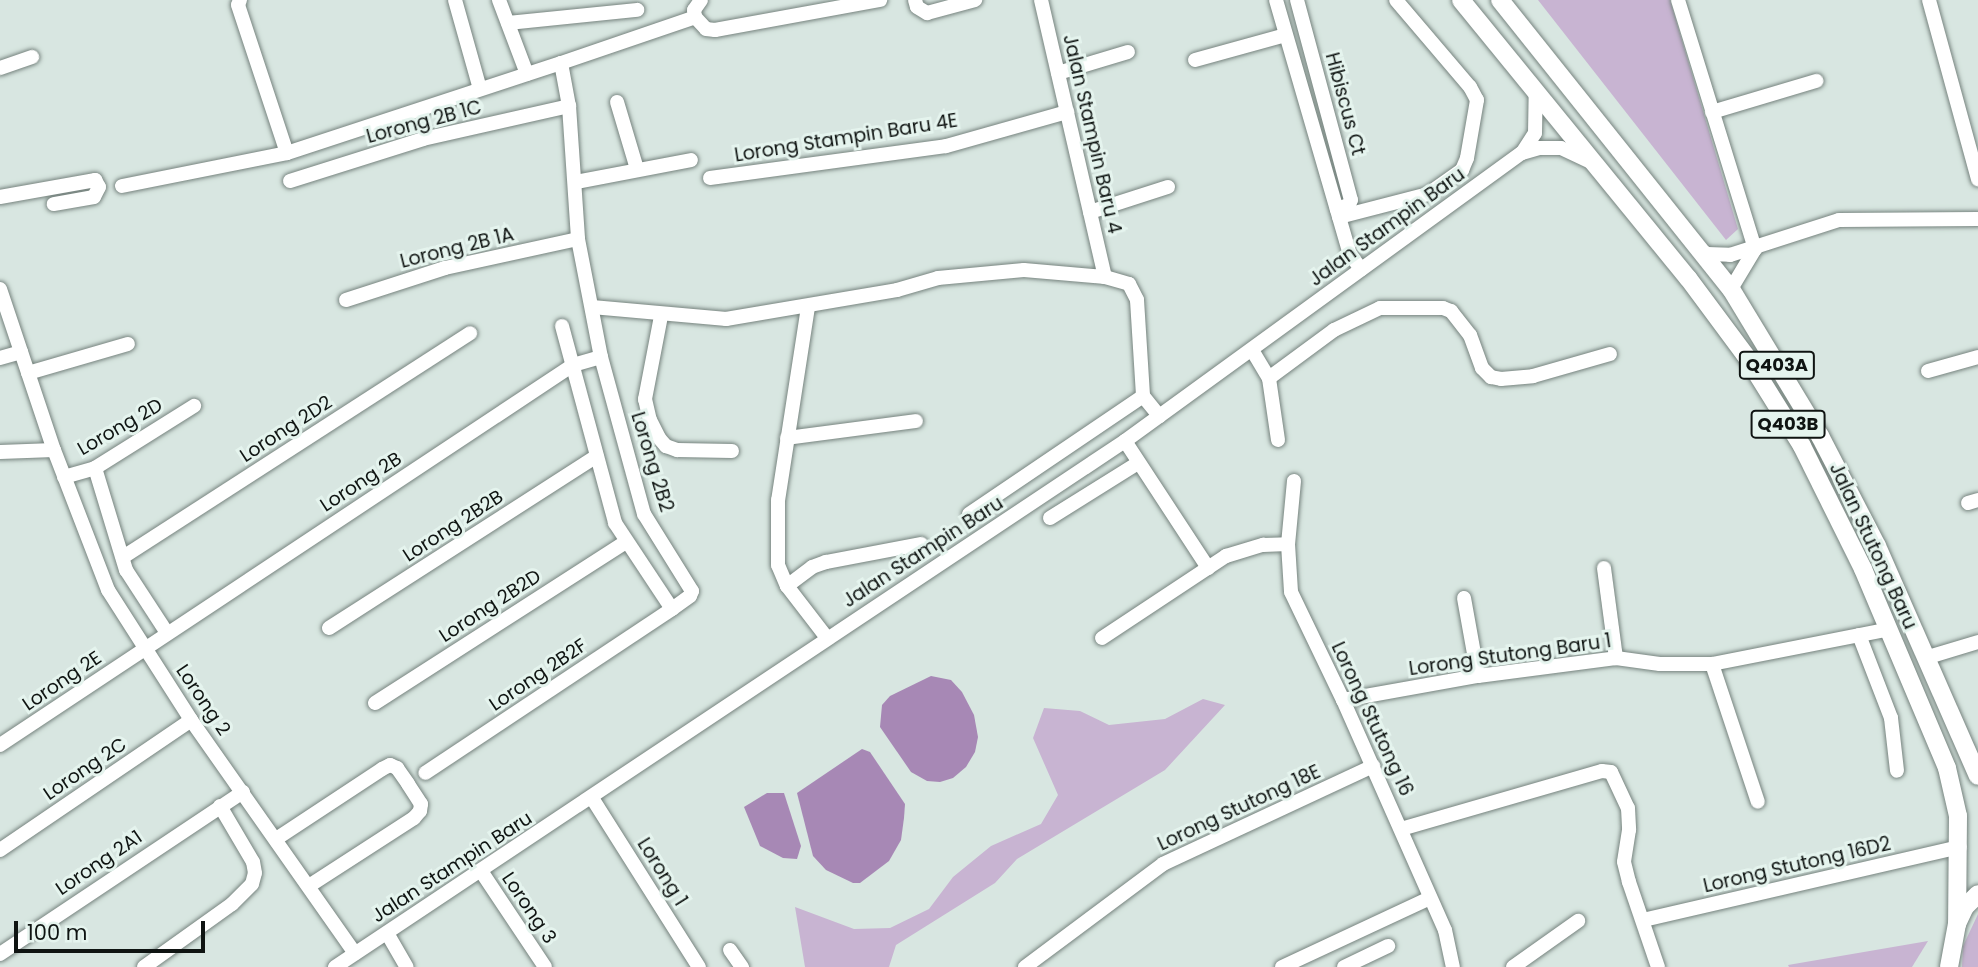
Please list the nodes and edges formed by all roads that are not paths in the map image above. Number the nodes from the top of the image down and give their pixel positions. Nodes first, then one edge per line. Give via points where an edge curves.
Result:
1 (240, 0) edge
2 (455, 0) edge
3 (499, 0) edge
4 (701, 0) edge
5 (880, 0) edge
6 (915, 0) edge
7 (975, 0) edge
8 (1041, 0) edge
9 (1276, 0) edge
10 (1297, 0) edge
11 (1396, 0) edge
12 (1461, 0) edge
13 (1500, 0) edge
14 (1678, 0) edge
15 (1929, 0) edge
16 (636, 9) dead end
17 (695, 17) junction
18 (508, 23) junction
19 (1286, 35) junction
20 (1128, 52) dead end
21 (32, 57) dead end
22 (1195, 60) dead end
23 (561, 63) junction
24 (0, 68) edge
25 (1058, 73) junction
26 (527, 74) junction
27 (1816, 81) dead end
28 (480, 89) junction
29 (1536, 94) junction
30 (617, 102) dead end
31 (569, 106) junction
32 (1067, 112) junction
33 (1712, 112) junction
34 (287, 153) junction
35 (1522, 153) junction
36 (691, 160) dead end
37 (1590, 161) junction
38 (637, 169) junction
39 (710, 178) dead end
40 (1978, 179) edge
41 (290, 181) dead end
42 (576, 182) junction
43 (122, 187) dead end
44 (1168, 187) dead end
45 (0, 197) edge
46 (54, 204) dead end
47 (1090, 212) junction
48 (1338, 213) junction
49 (1978, 219) edge
50 (578, 239) junction
51 (1699, 249) junction
52 (1755, 249) junction
53 (1361, 269) junction
54 (1105, 277) junction
55 (0, 289) edge
56 (1731, 289) junction
57 (346, 300) dead end
58 (592, 307) junction
59 (808, 307) junction
60 (661, 316) junction
61 (562, 326) dead end
62 (470, 333) dead end
63 (128, 344) dead end
64 (1252, 349) junction
65 (21, 352) junction
66 (1610, 354) dead end
67 (601, 357) junction
68 (1978, 357) edge
69 (0, 358) edge
70 (573, 365) junction
71 (1928, 371) dead end
72 (28, 373) junction
73 (1269, 378) junction
74 (1143, 396) junction
75 (194, 406) dead end
76 (1159, 415) junction
77 (916, 421) dead end
78 (787, 438) junction
79 (1278, 440) dead end
80 (1125, 441) junction
81 (54, 450) junction
82 (732, 451) dead end
83 (0, 452) edge
84 (597, 456) junction
85 (1138, 463) junction
86 (95, 468) junction
87 (64, 477) junction
88 (1294, 481) dead end
89 (969, 514) dead end
90 (1050, 518) dead end
91 (626, 542) junction
92 (921, 544) dead end
93 (1288, 544) junction
94 (123, 557) junction
95 (1208, 568) junction
96 (1604, 568) dead end
97 (787, 586) junction
98 (1464, 598) dead end
99 (672, 609) junction
100 (329, 628) dead end
101 (1890, 629) junction
102 (167, 633) junction
103 (1859, 635) junction
104 (827, 638) junction
105 (1102, 638) dead end
106 (1978, 642) edge
107 (145, 648) junction
108 (1925, 657) junction
109 (1616, 658) junction
110 (1712, 664) junction
111 (1478, 676) junction
112 (1343, 700) junction
113 (375, 703) dead end
114 (191, 720) junction
115 (0, 745) edge
116 (1373, 766) junction
117 (1897, 771) dead end
118 (425, 773) dead end
119 (1978, 776) edge
120 (243, 792) junction
121 (592, 797) junction
122 (1758, 802) dead end
123 (220, 806) junction
124 (1401, 829) junction
125 (276, 839) junction
126 (1960, 848) junction
127 (0, 850) edge
128 (481, 871) junction
129 (309, 886) junction
130 (1978, 894) edge
131 (1430, 898) junction
132 (1578, 920) dead end
133 (1643, 920) junction
134 (1957, 924) junction
135 (1357, 932) junction
136 (387, 933) junction
137 (1388, 946) dead end
138 (730, 950) dead end
139 (355, 953) junction
140 (0, 954) edge
141 (1370, 955) junction
142 (144, 967) edge
143 (334, 967) edge
144 (407, 967) edge
145 (545, 967) edge
146 (699, 967) edge
147 (742, 967) edge
148 (1025, 967) edge
149 (1282, 967) edge
150 (1344, 967) edge
151 (1453, 967) edge
152 (1513, 967) edge
153 (1658, 967) edge
154 (1949, 967) edge

1 - 34 street
2 - 28 street
3 - 18 street
4 - 17 street
5 - 17 street via 715,30 706,29
6 - 7 street via 917,7 928,13
8 - 25 street, Jalan Stampin Baru 4
9 - 19 street
10 - 48 street, Hibiscus Ct via 1351,200
11 - 48 street via 1477,100 1467,159 1462,170 1428,194
12 - 29 main road, Jalan Stutong Baru / Q403B
13 - 51 main road, Jalan Stutong Baru / Q403A
14 - 33 street
15 - 40 street
16 - 18 street
17 - 23 street
18 - 26 street
19 - 22 street
19 - 48 street
20 - 25 street
21 - 24 street
23 - 26 street
23 - 31 street, Lorong 2B2
25 - 32 street, Jalan Stampin Baru 4
26 - 28 street
27 - 33 street
28 - 34 street
29 - 35 street via 1535,132
29 - 37 main road, Jalan Stutong Baru / Q403B
30 - 38 street
31 - 41 street, Lorong 2B 1C via 423,139
31 - 42 street, Lorong 2B2
32 - 39 street, Lorong Stampin Baru 4E via 946,146
32 - 47 street, Jalan Stampin Baru 4
33 - 52 street
34 - 43 street
35 - 37 street, Jalan Stampin Baru via 1561,148
35 - 53 street, Jalan Stampin Baru
36 - 38 street
37 - 101 main road, Jalan Stutong Baru / Q403B via 1746,356 1801,446
38 - 42 street
42 - 50 street, Lorong 2B2
44 - 47 street
45 - 46 street via 95,180 99,187 94,197
47 - 54 street, Jalan Stampin Baru 4
48 - 53 street via 1350,254
49 - 52 street via 1839,220
50 - 57 street, Lorong 2B 1A via 445,268
50 - 58 street, Lorong 2B2
51 - 52 street via 1730,255
51 - 56 main road, Jalan Stutong Baru / Q403A
52 - 56 street
53 - 64 street, Jalan Stampin Baru
54 - 59 street via 1024,270 938,278
54 - 74 street via 1129,284 1137,300
55 - 65 street, Lorong 2
56 - 108 main road, Jalan Stutong Baru / Q403A via 1820,436 1877,546
58 - 60 street
58 - 67 street, Lorong 2B2
59 - 60 street via 726,319
59 - 78 street
60 - 82 street via 645,399 659,438 677,450
61 - 70 street
62 - 94 street, Lorong 2D2
63 - 72 street
64 - 73 street
64 - 76 street, Jalan Stampin Baru
65 - 69 street
65 - 72 street, Lorong 2
66 - 73 street via 1533,376 1501,379 1482,368 1471,335 1451,312 1395,306 1364,313 1334,330
67 - 70 street, Lorong 2B
67 - 99 street, Lorong 2B2 via 644,514 692,591
68 - 71 street
70 - 84 street
70 - 102 street, Lorong 2B
72 - 81 street, Lorong 2
73 - 79 street
74 - 76 street
74 - 89 street
75 - 86 street, Lorong 2D
76 - 80 street, Jalan Stampin Baru
77 - 78 street
78 - 97 street via 777,532 778,565
80 - 85 street
80 - 104 street, Jalan Stampin Baru
81 - 83 street
81 - 87 street, Lorong 2
84 - 91 street via 615,523
84 - 100 street, Lorong 2B2B
85 - 90 street
85 - 95 street
86 - 87 street, Lorong 2D
86 - 94 street
87 - 107 street, Lorong 2 via 108,590
88 - 93 street, Lorong Stutong 16
91 - 99 street
91 - 113 street, Lorong 2B2D
92 - 97 street via 826,562
93 - 95 street via 1242,550
93 - 112 street, Lorong Stutong 16 via 1291,592
94 - 102 street
95 - 105 street
96 - 109 street
97 - 104 street
98 - 111 street
99 - 118 street, Lorong 2B2F
101 - 103 street, Lorong Stutong Baru 1
101 - 126 main road, Jalan Stutong Baru / Q403B via 1947,768
102 - 107 street, Lorong 2B
103 - 110 street, Lorong Stutong Baru 1
103 - 117 street via 1891,718
104 - 121 street, Jalan Stampin Baru
106 - 108 street
107 - 114 street, Lorong 2
107 - 115 street, Lorong 2E
108 - 119 main road, Jalan Stutong Baru / Q403A
109 - 110 street, Lorong Stutong Baru 1
109 - 111 street, Lorong Stutong Baru 1
110 - 122 street
111 - 112 street, Lorong Stutong Baru 1
112 - 116 street, Lorong Stutong 16
114 - 120 street, Lorong 2
114 - 127 street, Lorong 2C
116 - 124 street, Lorong Stutong 16
116 - 148 street, Lorong Stutong 18E via 1163,864
120 - 123 street, Lorong 2A1
120 - 125 street, Lorong 2
121 - 128 street, Jalan Stampin Baru
121 - 146 street, Lorong 1
123 - 140 street, Lorong 2A1
123 - 142 street via 253,862 252,884 232,904
124 - 131 street, Lorong Stutong 16
124 - 133 street via 1611,772 1628,808 1624,862
125 - 129 street, Lorong 2
125 - 129 street via 382,769 397,768 421,804 420,811
126 - 133 street, Lorong Stutong 16D2
126 - 134 main road, Jalan Stutong Baru / Q403B
128 - 136 street, Jalan Stampin Baru
128 - 145 street, Lorong 3
129 - 139 street, Lorong 2
130 - 134 main road
131 - 135 street
131 - 151 street, Lorong Stutong 16 via 1445,930
132 - 152 street
133 - 153 street
134 - 154 main road, Jalan Stutong Baru
135 - 141 street
135 - 149 street
136 - 139 street, Jalan Stampin Baru
136 - 144 street
137 - 141 street
138 - 147 street
139 - 143 street, Jalan Stampin Baru
141 - 150 street

